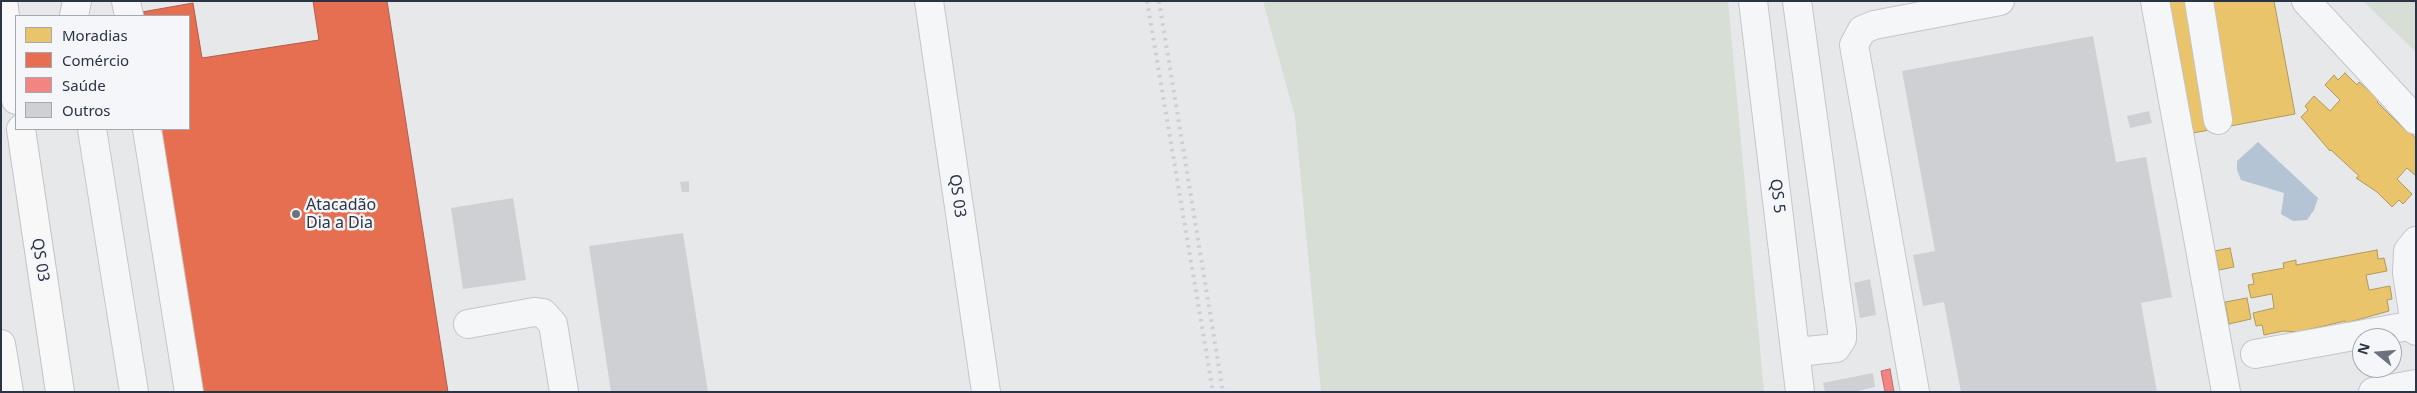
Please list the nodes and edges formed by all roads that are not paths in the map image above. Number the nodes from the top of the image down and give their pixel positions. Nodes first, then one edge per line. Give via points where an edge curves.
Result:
1 (3, 1) edge
2 (77, 1) edge
3 (126, 1) edge
4 (929, 1) edge
5 (1753, 1) edge
6 (1797, 1) edge
7 (2000, 1) edge
8 (2155, 1) edge
9 (2198, 1) edge
10 (2306, 1) edge
11 (74, 15) edge
12 (129, 15) edge
13 (15, 92) edge
14 (2218, 120) dead end
15 (2416, 120) edge
16 (21, 130) edge
17 (92, 130) edge
18 (147, 130) edge
19 (2416, 241) edge
20 (2412, 276) edge
21 (468, 324) dead end
22 (2415, 328) edge
23 (1, 344) edge
24 (1797, 352) junction
25 (2255, 354) dead end
26 (2416, 384) edge
27 (556, 391) edge
28 (8, 392) edge
29 (60, 392) edge
30 (134, 392) edge
31 (189, 392) edge
32 (986, 392) edge
33 (1800, 392) edge
34 (1915, 392) edge
35 (2226, 392) edge
36 (2373, 392) edge

1 - 13 main road
2 - 11 street
3 - 12 street
4 - 32 street, QS 03
5 - 24 street, QS 5
6 - 24 street via 1842,339 1836,348
7 - 34 street via 1874,25 1862,30 1854,45
8 - 35 street
9 - 14 street
10 - 15 street
16 - 29 main road, QS 03
17 - 30 street
18 - 31 street
19 - 20 street via 2408,251
20 - 22 street
21 - 27 street via 543,313 553,324
22 - 25 street
23 - 28 main road
24 - 33 street, QS 5
26 - 36 street

